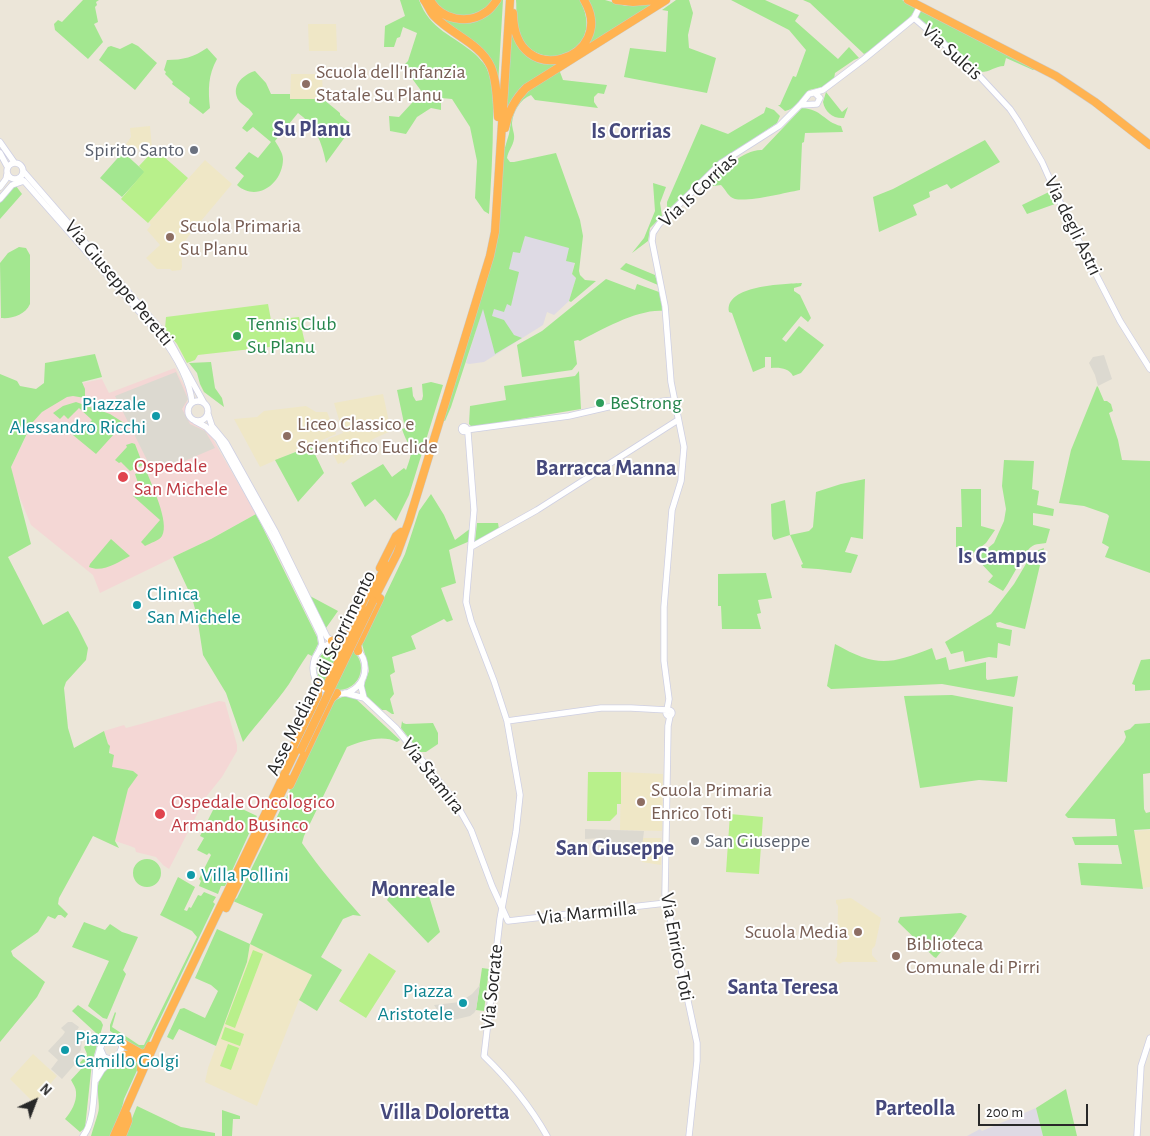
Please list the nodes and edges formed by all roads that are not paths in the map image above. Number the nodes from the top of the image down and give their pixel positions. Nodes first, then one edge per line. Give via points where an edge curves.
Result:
1 (424, 0) edge
2 (430, 0) edge
3 (497, 0) edge
4 (506, 0) edge
5 (512, 0) edge
6 (584, 0) edge
7 (616, 0) edge
8 (657, 0) edge
9 (666, 0) edge
10 (908, 0) edge
11 (919, 3) edge
12 (914, 18) junction
13 (990, 87) joint
14 (824, 90) junction
15 (816, 93) junction
16 (807, 97) junction
17 (820, 98) junction
18 (809, 104) junction
19 (800, 105) junction
20 (1114, 116) junction
21 (498, 117) junction
22 (1150, 138) edge
23 (1138, 140) dead end
24 (0, 142) edge
25 (1150, 145) edge
26 (500, 147) junction
27 (0, 153) edge
28 (14, 162) junction
29 (7, 166) junction
30 (23, 171) junction
31 (7, 174) junction
32 (19, 179) junction
33 (0, 187) edge
34 (0, 193) edge
35 (0, 198) edge
36 (652, 244) joint
37 (1150, 369) edge
38 (451, 378) junction
39 (674, 400) junction
40 (192, 403) junction
41 (204, 403) junction
42 (208, 414) junction
43 (678, 420) junction
44 (196, 421) junction
45 (409, 521) junction
46 (401, 532) junction
47 (471, 547) junction
48 (371, 600) junction
49 (350, 633) junction
50 (333, 642) junction
51 (345, 643) junction
52 (358, 651) junction
53 (318, 653) junction
54 (362, 678) junction
55 (318, 683) junction
56 (337, 693) junction
57 (346, 693) junction
58 (364, 698) junction
59 (311, 712) junction
60 (667, 714) junction
61 (322, 718) junction
62 (507, 721) junction
63 (242, 870) junction
64 (505, 892) junction
65 (496, 895) junction
66 (666, 903) junction
67 (501, 907) junction
68 (504, 918) junction
69 (158, 1036) junction
70 (1150, 1038) edge
71 (119, 1041) junction
72 (100, 1048) junction
73 (1147, 1057) edge
74 (116, 1058) junction
75 (96, 1080) junction
76 (138, 1082) junction
77 (90, 1123) junction
78 (83, 1136) edge
79 (89, 1136) edge
80 (114, 1136) edge
81 (120, 1136) edge
82 (547, 1136) edge
83 (688, 1136) edge
84 (1137, 1136) edge

1 - 21 highway via 434,16 484,55 494,76
2 - 3 highway via 439,11 465,20 488,11
4 - 21 highway
5 - 6 highway via 515,34 520,43 540,59 554,61 567,58 588,39 590,14
5 - 26 highway
7 - 8 highway
9 - 26 highway via 526,88 510,110
10 - 11 highway
11 - 12 street
11 - 20 highway via 1056,76
11 - 22 highway via 1074,81
12 - 13 street, Via Sulcis via 971,66
12 - 14 street
13 - 37 street, Via degli Astri via 1032,143 1120,321
14 - 15 street
14 - 17 street
15 - 16 street
15 - 17 street
16 - 18 street
16 - 19 street, Via Is Corrias
17 - 18 street via 816,105
18 - 19 street
19 - 36 street, Via Is Corrias via 779,126 711,172 656,227
20 - 23 highway
20 - 25 highway
21 - 38 highway via 490,240
24 - 28 street
26 - 38 highway via 495,232
27 - 29 street
28 - 29 street
28 - 30 street via 19,163
29 - 31 street
30 - 32 street
30 - 41 street, Via Giuseppe Peretti via 168,338
31 - 32 street
31 - 33 street
32 - 34 street
32 - 35 street
32 - 40 street, Via Giuseppe Peretti via 160,334 186,380
36 - 39 street, Via Enrico Toti via 666,306
38 - 45 highway, Asse Mediano di Scorrimento
38 - 46 highway, Asse Mediano di Scorrimento
39 - 43 street, Via Enrico Toti
39 - 47 street via 466,430 474,510
40 - 41 street
40 - 44 street, Via Giuseppe Peretti via 188,412
41 - 42 street, Via Giuseppe Peretti
42 - 44 street via 203,420
42 - 50 street, Via Giuseppe Peretti via 275,532 327,637
43 - 47 street via 537,510
43 - 60 street, Via Enrico Toti via 684,447 678,492 672,510 664,621
44 - 53 street via 218,439 277,546 320,634 322,644
45 - 48 highway, Asse Mediano di Scorrimento via 397,554
45 - 52 highway via 410,532 405,546 360,640
46 - 48 highway, Asse Mediano di Scorrimento
46 - 49 highway via 386,554
47 - 62 street via 467,609
48 - 63 highway, Asse Mediano di Scorrimento, bridge
49 - 50 highway
49 - 51 highway
50 - 51 street
50 - 53 street
51 - 52 street
52 - 54 street via 364,664
53 - 55 street via 313,668
54 - 57 street
54 - 58 street
55 - 56 street via 325,690
55 - 59 highway via 318,696
56 - 57 street
56 - 61 highway
57 - 58 street, Via Stamira
58 - 65 street, Via Stamira via 396,728 454,800 471,830
59 - 61 highway via 318,711
59 - 63 highway via 238,864
60 - 62 street via 656,710 600,708
60 - 66 street, Via Enrico Toti
61 - 63 highway via 270,827 251,863
62 - 64 street via 520,795
63 - 69 highway, Asse Mediano di Scorrimento
63 - 81 highway, Asse Mediano di Scorrimento
64 - 65 street via 501,897
64 - 67 street
65 - 67 street, Via Stamira
66 - 68 street, Via Marmilla
66 - 83 street, Via Enrico Toti via 696,1043 697,1061
67 - 68 street, Via Stamira
68 - 82 street, Via Socrate via 484,1056 510,1083
69 - 71 highway via 144,1054
69 - 76 highway, Asse Mediano di Scorrimento
70 - 73 street
71 - 72 street via 108,1038
71 - 74 street via 122,1047
72 - 74 street via 104,1057
72 - 75 street
73 - 84 street via 1139,1090
74 - 75 street
74 - 76 highway via 130,1054 140,1060 143,1065 137,1076
75 - 77 street
76 - 80 highway, Asse Mediano di Scorrimento
77 - 78 street
77 - 79 street

